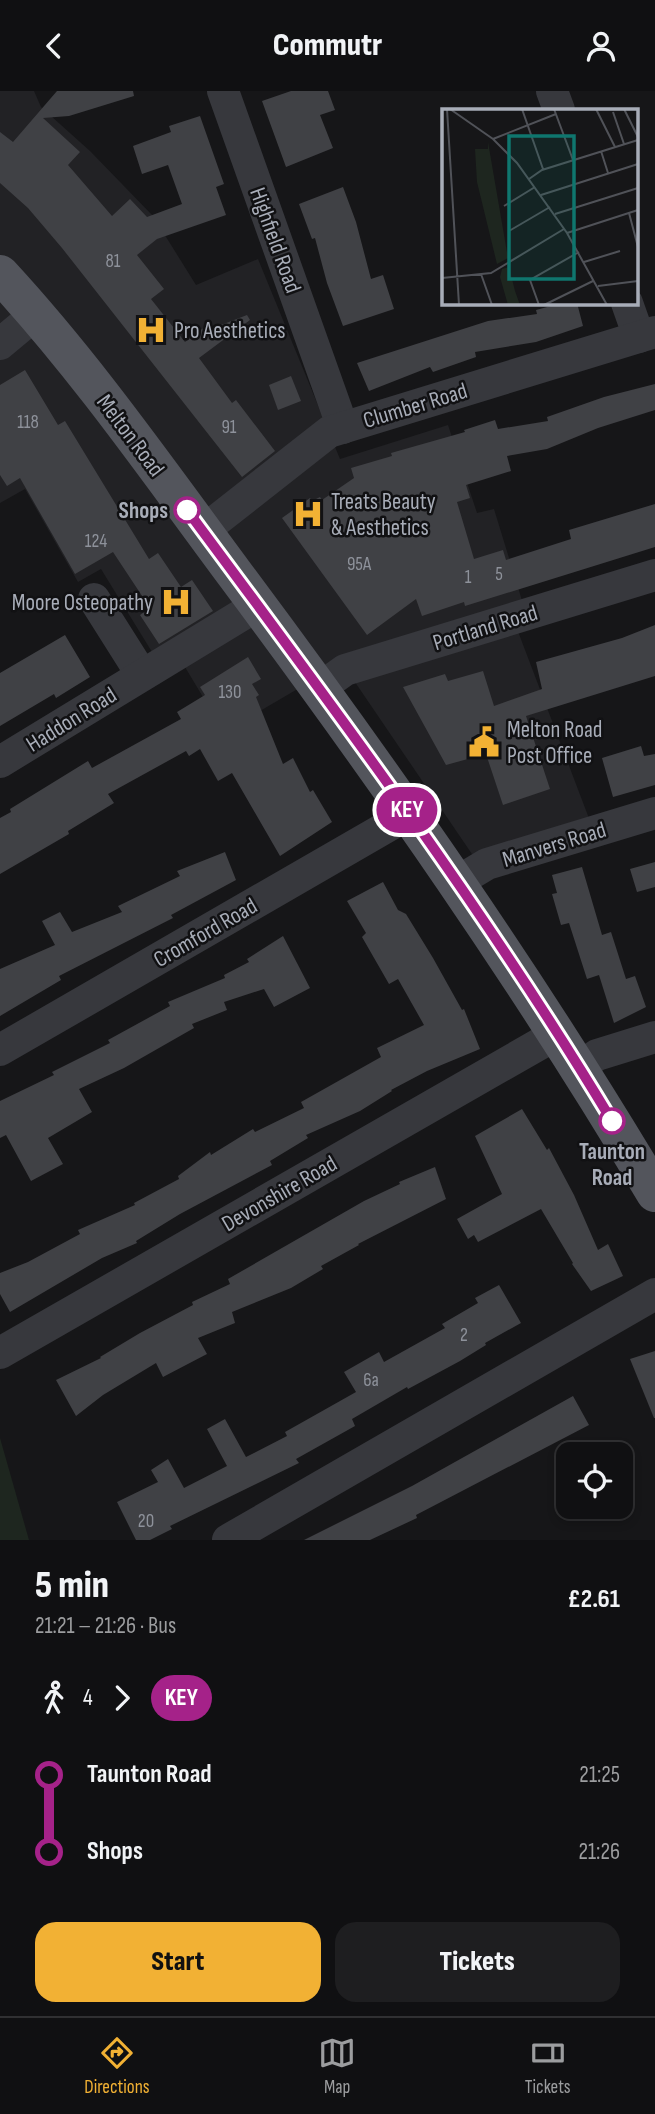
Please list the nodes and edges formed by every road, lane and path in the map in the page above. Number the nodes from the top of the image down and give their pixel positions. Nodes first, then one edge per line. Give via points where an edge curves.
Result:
1 (223, 91) edge
2 (552, 91) edge
3 (559, 109) edge
4 (0, 274) edge
5 (628, 305) edge
6 (36, 314) junction
7 (647, 334) edge
8 (0, 344) edge
9 (344, 428) junction
10 (203, 531) junction
11 (655, 575) edge
12 (94, 599) dead end
13 (258, 605) junction
14 (142, 675) junction
15 (320, 688) junction
16 (0, 762) edge
17 (655, 813) edge
18 (409, 814) junction
19 (457, 882) junction
20 (557, 1034) junction
21 (655, 1037) edge
22 (0, 1050) edge
23 (579, 1067) junction
24 (655, 1193) edge
25 (655, 1294) edge
26 (0, 1353) edge
27 (228, 1540) edge

1 - 9 street, Highfield Road
2 - 3 street
4 - 6 main road, Melton Road
5 - 7 street
6 - 8 street
6 - 10 main road, Melton Road
7 - 9 street, Clumber Road
9 - 10 street, Clumber Road via 329,432
10 - 13 main road, Melton Road
11 - 15 street, Portland Road via 345,670
12 - 14 street, Haddon Road
13 - 14 street, Haddon Road
13 - 15 main road, Melton Road
14 - 16 street, Haddon Road
15 - 18 main road, Melton Road
17 - 19 street, Manvers Road via 487,864
18 - 19 main road, Melton Road
18 - 22 street, Cromford Road
19 - 20 main road, Melton Road
20 - 23 main road, Melton Road
20 - 26 street, Devonshire Road
21 - 23 street via 597,1055
23 - 24 main road, Melton Road
25 - 27 street

